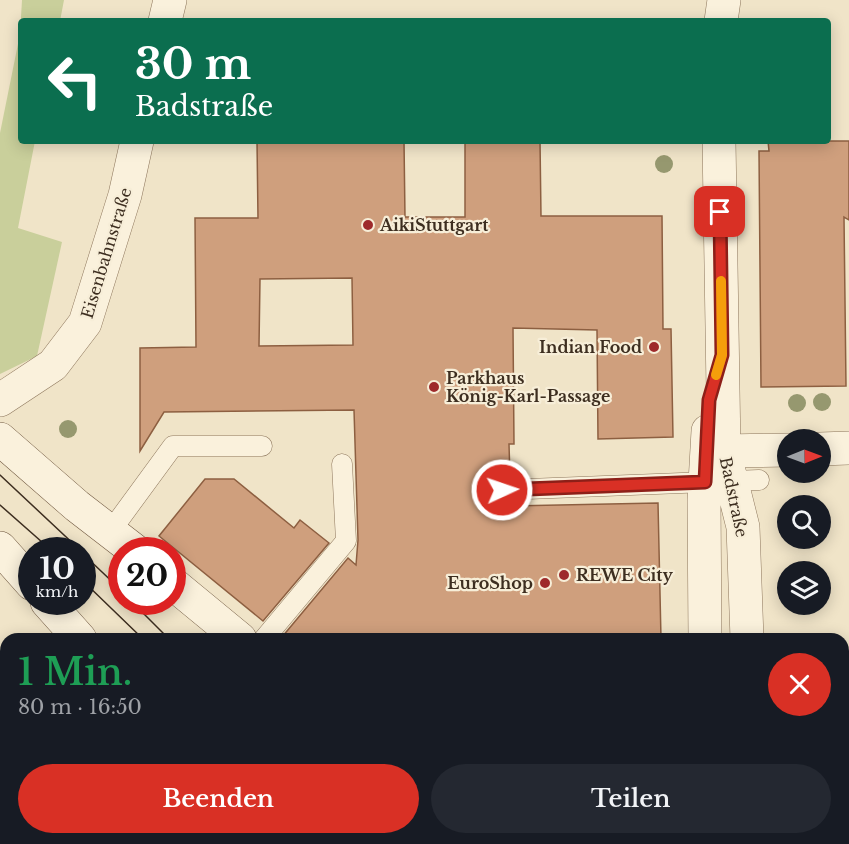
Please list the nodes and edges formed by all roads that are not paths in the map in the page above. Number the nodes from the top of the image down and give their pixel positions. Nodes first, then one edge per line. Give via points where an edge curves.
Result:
1 (170, 0) edge
2 (724, 0) edge
3 (166, 18) edge
4 (721, 18) edge
5 (136, 144) edge
6 (719, 144) edge
7 (0, 400) edge
8 (0, 439) edge
9 (262, 446) dead end
10 (849, 448) edge
11 (831, 449) edge
12 (777, 454) edge
13 (342, 464) dead end
14 (729, 473) junction
15 (502, 490) dead end
16 (116, 537) edge
17 (125, 537) edge
18 (0, 548) edge
19 (18, 568) edge
20 (186, 595) edge
21 (59, 615) edge
22 (75, 633) edge
23 (233, 633) edge
24 (269, 633) edge
25 (706, 633) edge
26 (747, 633) edge

1 - 3 street
2 - 4 street
5 - 7 street, Eisenbahnstraße via 125,195 85,323 53,365
6 - 14 street, Badstraße via 722,355
8 - 16 street
9 - 17 lane via 173,446
10 - 11 street
12 - 14 street
13 - 24 lane via 346,541
14 - 15 lane
14 - 25 street, Badstraße
14 - 26 street, Badstraße via 743,527
18 - 19 street
20 - 23 street
21 - 22 street

